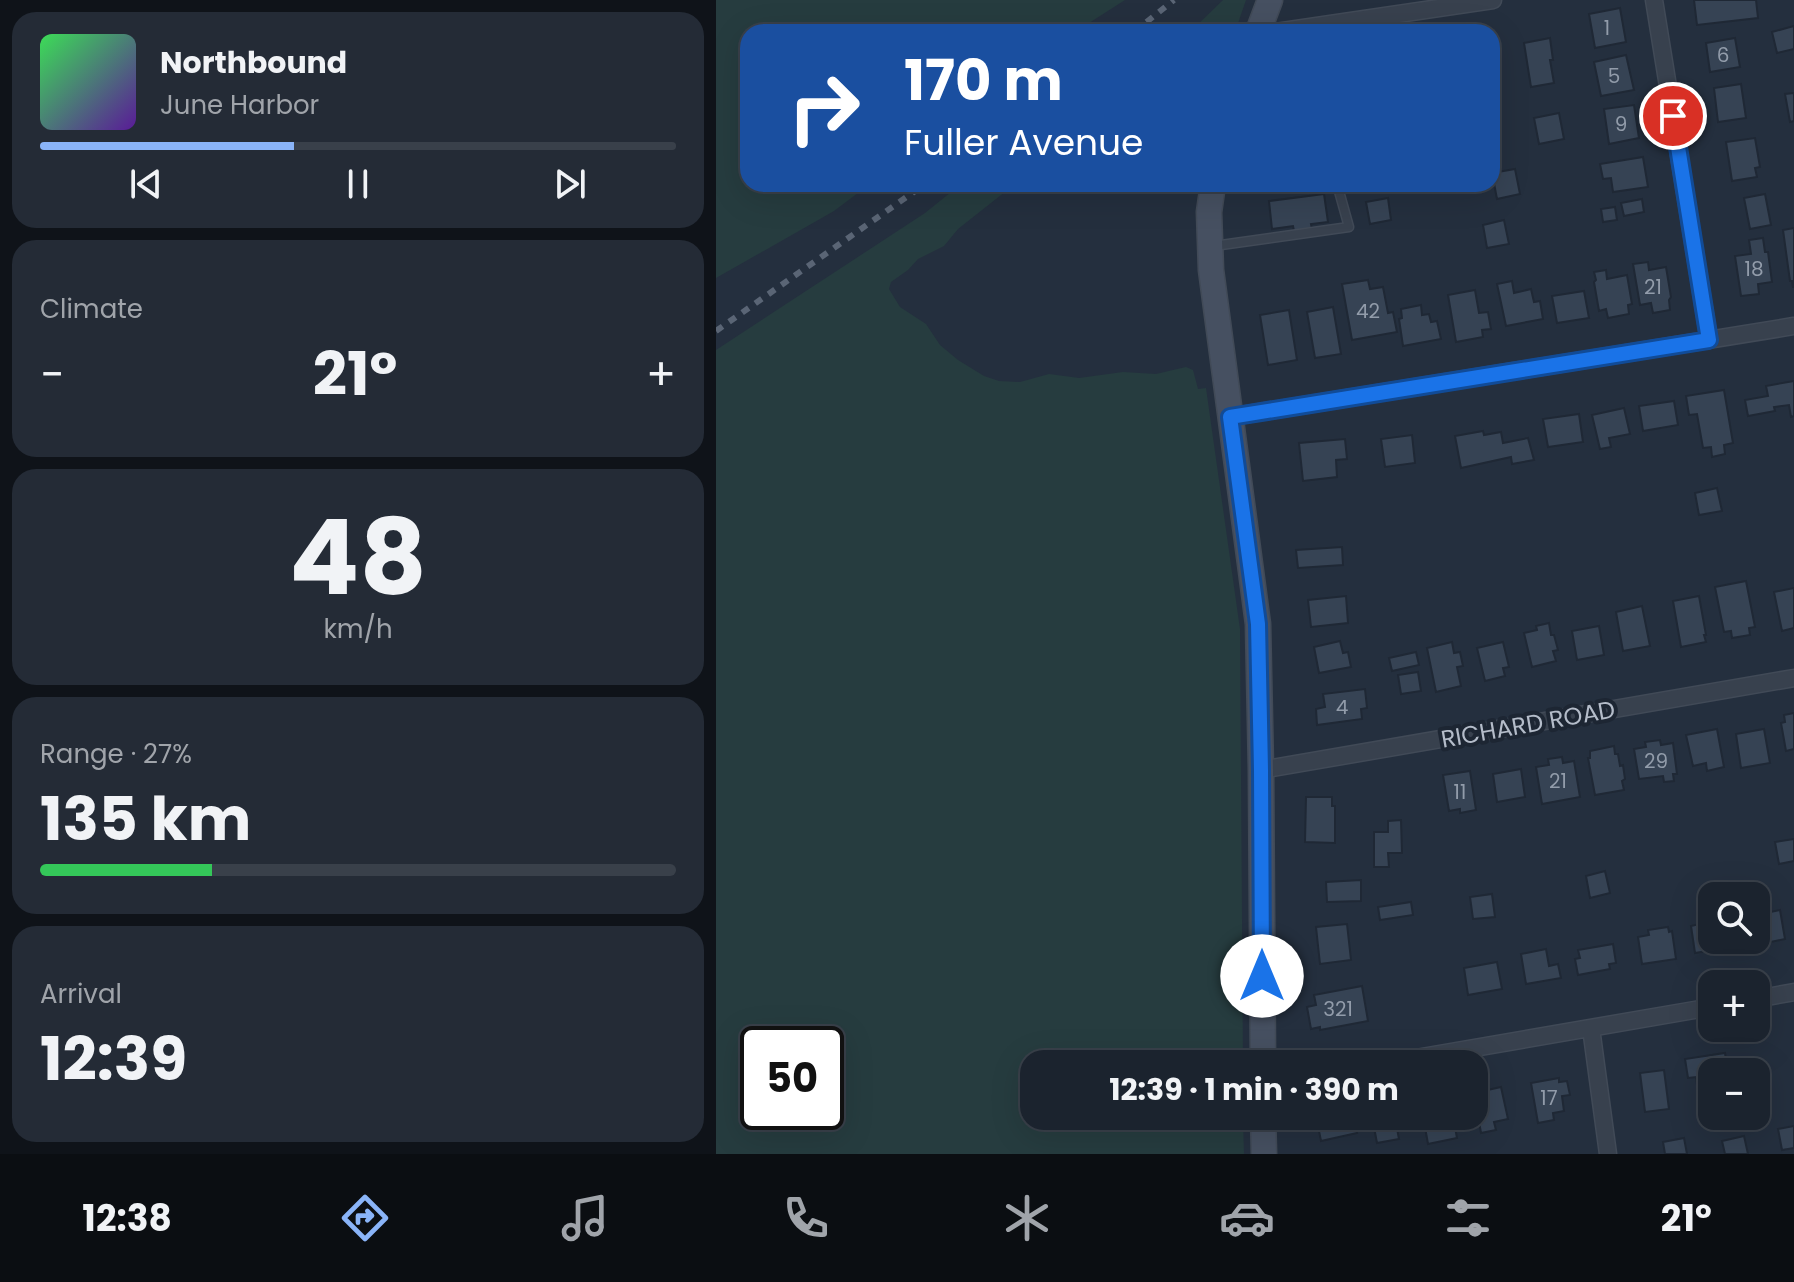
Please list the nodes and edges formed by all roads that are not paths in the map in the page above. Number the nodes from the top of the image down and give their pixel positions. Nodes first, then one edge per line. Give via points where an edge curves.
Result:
1 (1270, 0) edge
2 (1493, 0) edge
3 (1654, 0) edge
4 (1261, 24) edge
5 (1350, 24) edge
6 (1212, 192) edge
7 (1339, 192) edge
8 (1209, 247) junction
9 (1794, 326) edge
10 (1709, 340) junction
11 (1230, 417) junction
12 (1794, 678) edge
13 (1261, 770) junction
14 (1794, 992) edge
15 (1770, 996) edge
16 (1698, 1009) edge
17 (1591, 1028) junction
18 (1263, 1050) edge
19 (1463, 1050) edge
20 (1263, 1130) edge
21 (1264, 1154) edge
22 (1608, 1154) edge

1 - 4 main road
2 - 5 street
3 - 10 street
6 - 8 main road
7 - 8 lane via 1349,227
8 - 11 main road
9 - 10 street
10 - 11 street
11 - 13 main road via 1258,624
12 - 13 street, RICHARD ROAD
13 - 18 main road
14 - 15 street
16 - 17 street
17 - 19 street
17 - 22 street
20 - 21 main road

